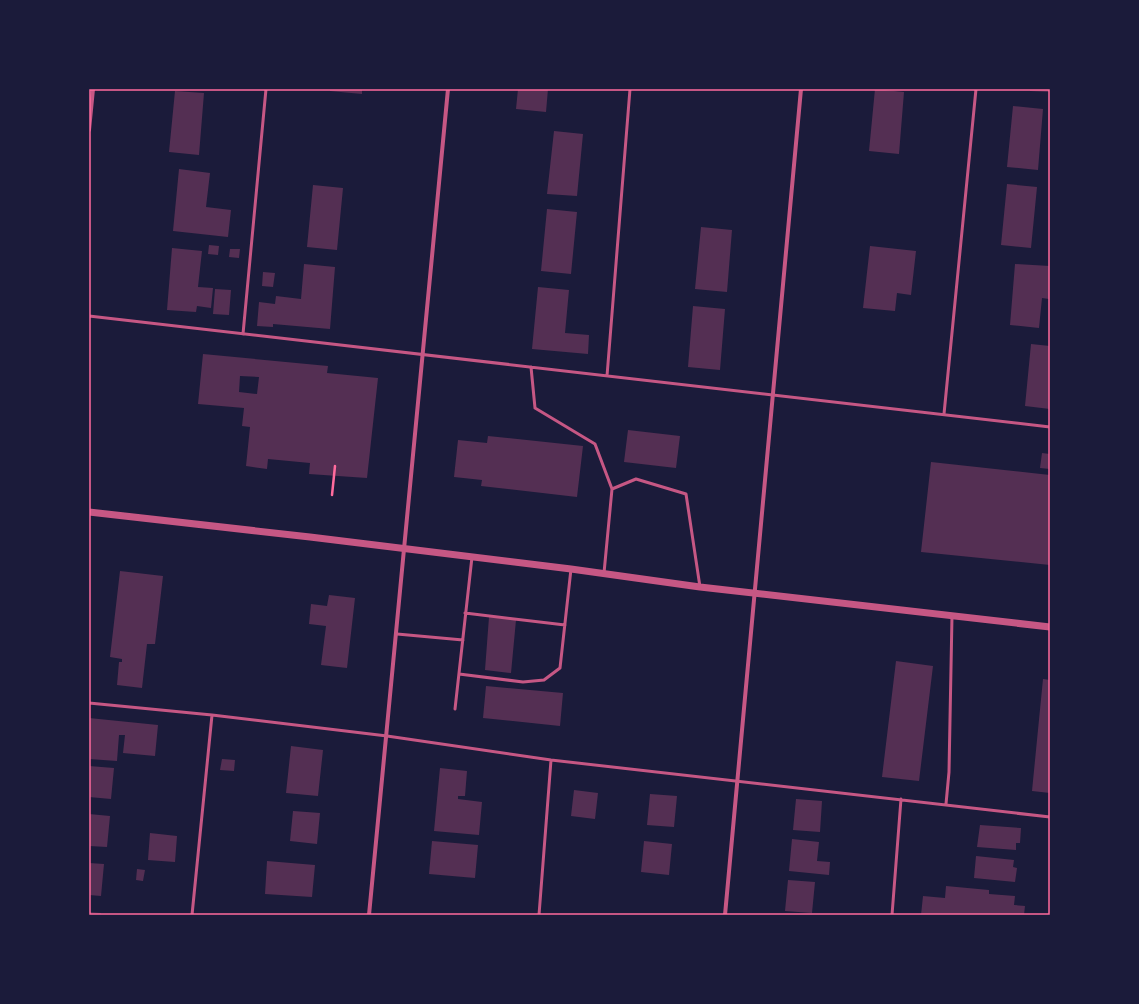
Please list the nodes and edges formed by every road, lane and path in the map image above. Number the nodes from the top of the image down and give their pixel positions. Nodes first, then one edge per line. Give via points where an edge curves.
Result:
1 (93, 89) edge
2 (266, 89) edge
3 (448, 89) edge
4 (630, 89) edge
5 (801, 89) edge
6 (976, 89) edge
7 (89, 130) edge
8 (89, 316) edge
9 (243, 334) junction
10 (423, 355) junction
11 (531, 367) junction
12 (608, 376) junction
13 (773, 395) junction
14 (944, 414) junction
15 (1050, 427) edge
16 (335, 466) dead end
17 (612, 489) junction
18 (332, 495) dead end
19 (89, 512) edge
20 (404, 548) junction
21 (472, 557) junction
22 (571, 569) junction
23 (604, 573) junction
24 (700, 587) junction
25 (755, 593) junction
26 (465, 613) junction
27 (952, 616) junction
28 (565, 625) junction
29 (1050, 628) edge
30 (397, 634) junction
31 (462, 640) junction
32 (459, 674) junction
33 (89, 703) edge
34 (455, 709) dead end
35 (212, 715) junction
36 (387, 736) junction
37 (550, 760) junction
38 (738, 781) junction
39 (901, 799) junction
40 (946, 804) junction
41 (1050, 817) edge
42 (192, 915) edge
43 (369, 915) edge
44 (538, 915) edge
45 (725, 915) edge
46 (892, 915) edge

1 - 7 street
2 - 9 lane
3 - 10 street
4 - 12 lane
5 - 13 street
6 - 14 lane
8 - 9 lane
9 - 10 lane
10 - 11 lane
10 - 20 street
11 - 12 lane
11 - 17 lane via 535,408 596,444
12 - 13 lane
13 - 14 lane
13 - 25 street
14 - 15 lane
16 - 18 path
17 - 23 lane
17 - 24 lane via 636,480 686,494
19 - 20 street
20 - 21 street
20 - 30 street
21 - 22 street
21 - 26 lane
22 - 23 street
22 - 28 lane
23 - 24 street
24 - 25 street
25 - 27 street
25 - 38 street
26 - 28 lane
26 - 31 lane
27 - 29 street
27 - 40 lane
28 - 32 lane via 560,668 544,680 523,682
30 - 31 lane
30 - 36 street
31 - 32 lane
32 - 34 lane
33 - 35 lane
35 - 36 lane
35 - 42 lane
36 - 37 lane
36 - 43 street
37 - 38 lane
37 - 44 lane
38 - 39 lane
38 - 45 street
39 - 40 lane
39 - 46 lane
40 - 41 lane

